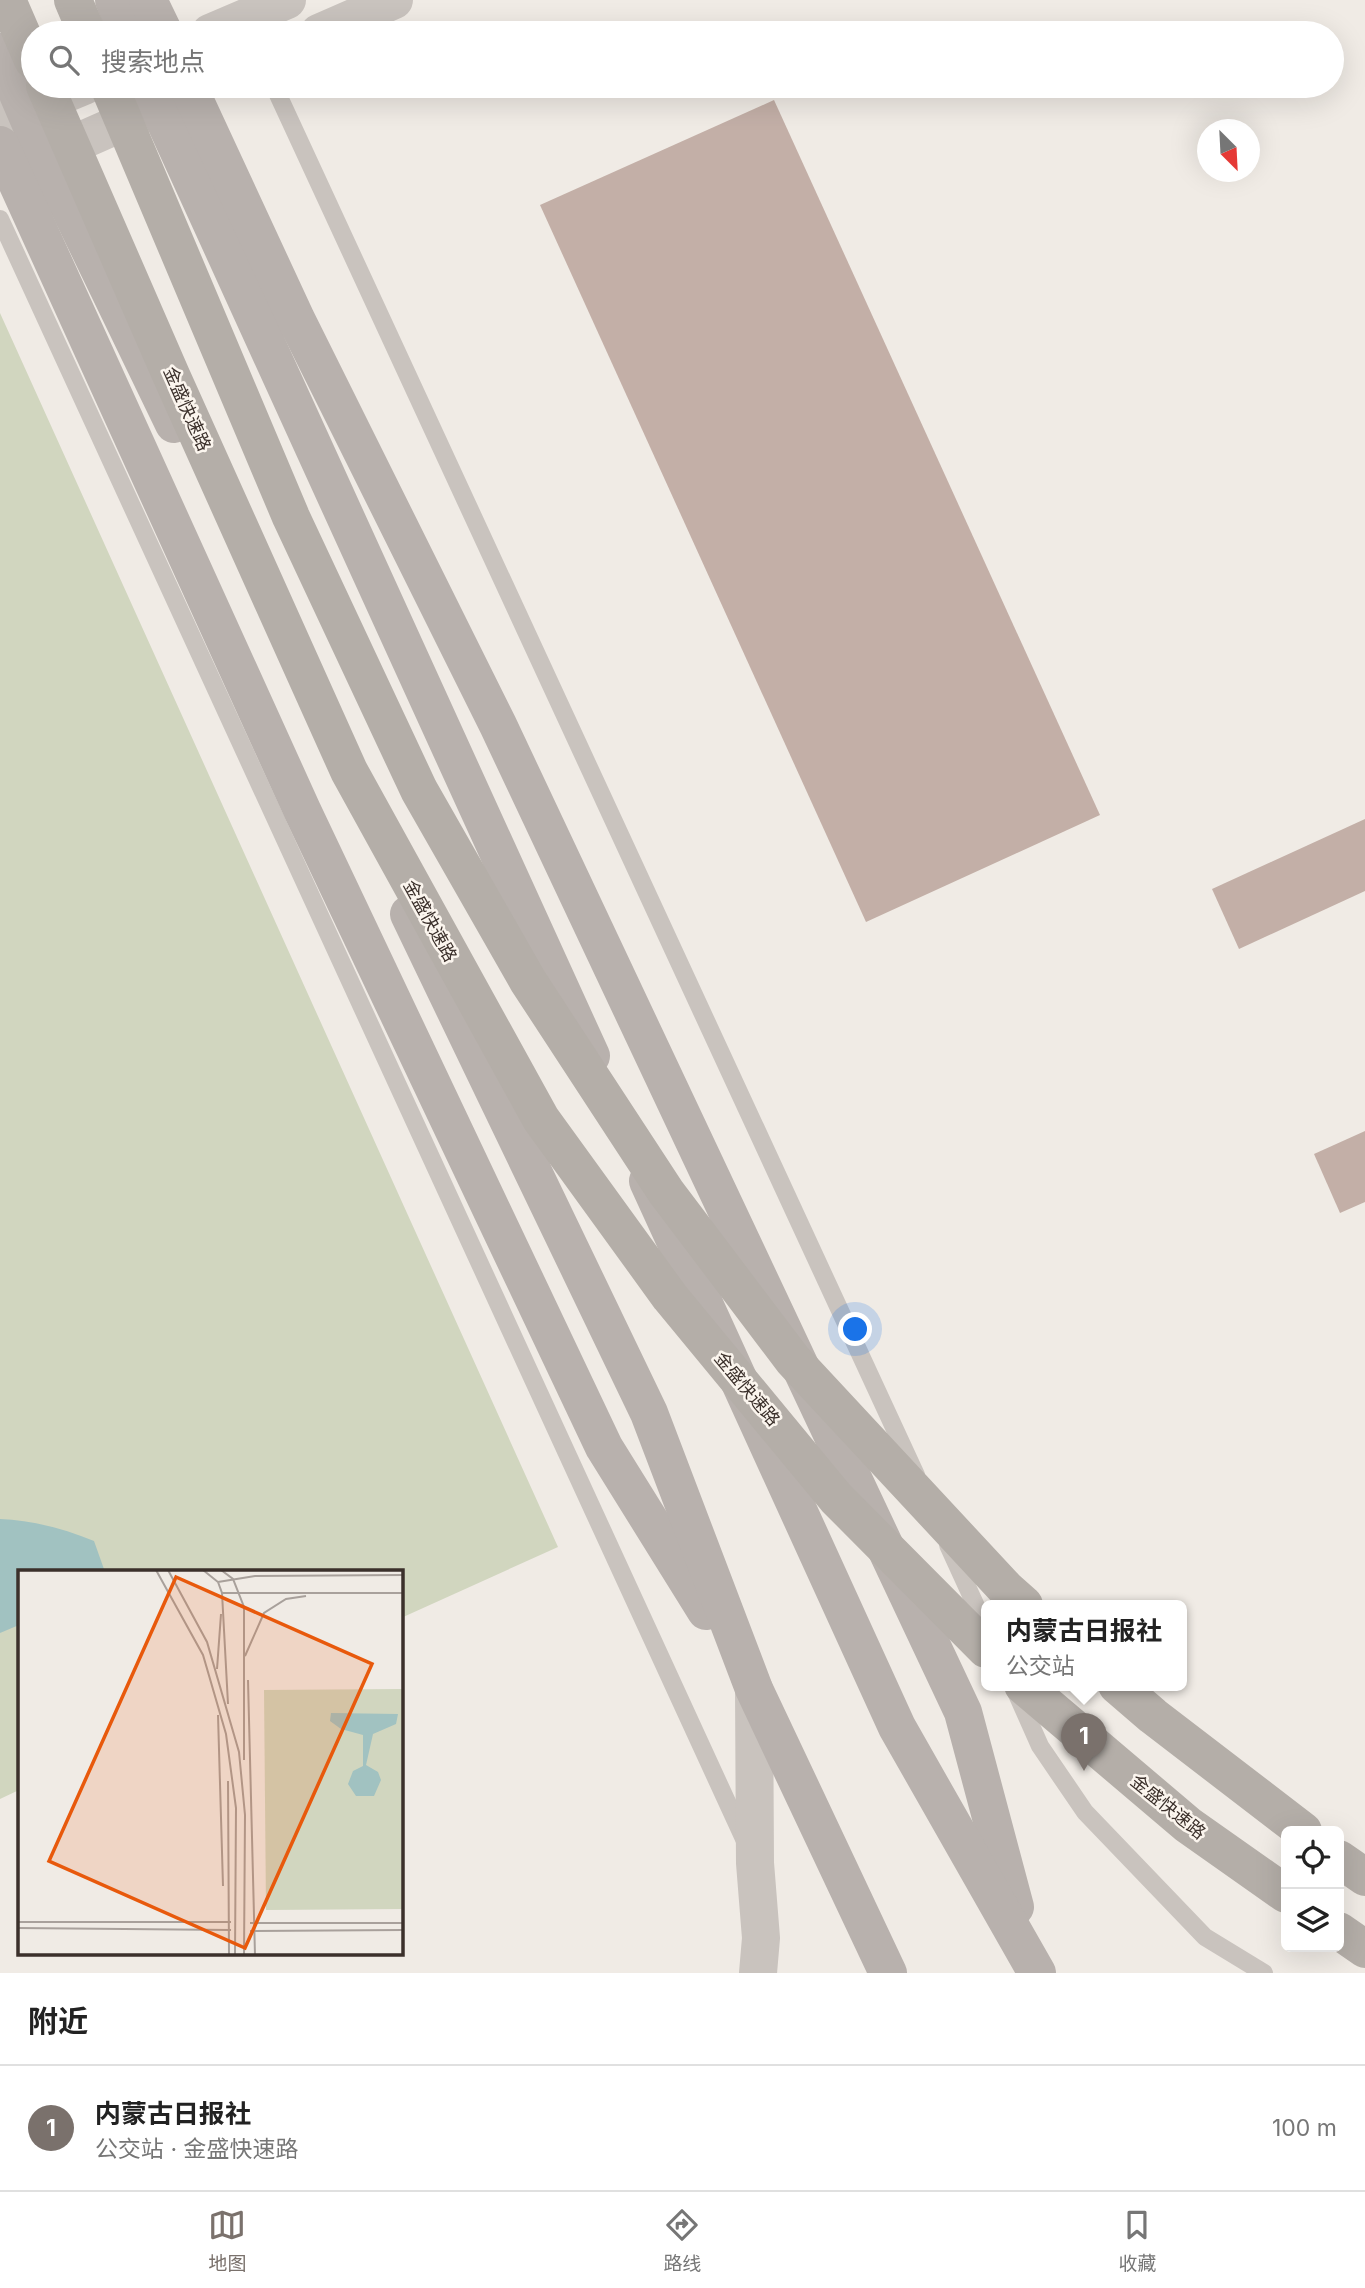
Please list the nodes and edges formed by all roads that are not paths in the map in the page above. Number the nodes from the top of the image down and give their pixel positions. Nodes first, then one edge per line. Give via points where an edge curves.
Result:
1 (7, 0) edge
2 (73, 0) edge
3 (114, 0) edge
4 (148, 0) edge
5 (287, 0) edge
6 (394, 0) edge
7 (82, 21) edge
8 (122, 21) edge
9 (158, 21) edge
10 (236, 21) edge
11 (346, 21) edge
12 (21, 32) edge
13 (0, 52) edge
14 (45, 98) edge
15 (114, 98) edge
16 (156, 98) edge
17 (167, 98) edge
18 (168, 98) edge
19 (280, 98) edge
20 (23, 105) edge
21 (0, 145) edge
22 (45, 157) junction
23 (0, 173) edge
24 (0, 219) edge
25 (1018, 1600) edge
26 (981, 1617) edge
27 (981, 1644) edge
28 (754, 1689) junction
29 (1015, 1691) edge
30 (1030, 1691) edge
31 (1125, 1691) edge
32 (1296, 1826) edge
33 (1344, 1862) edge
34 (755, 1863) junction
35 (1365, 1877) edge
36 (1281, 1890) edge
37 (1344, 1934) edge
38 (1365, 1949) edge
39 (1033, 1966) edge
40 (758, 1973) edge
41 (888, 1973) edge
42 (1264, 1973) edge

1 - 12 highway
2 - 7 highway
3 - 8 main road
4 - 9 main road
5 - 10 street
6 - 11 street
13 - 20 main road
14 - 20 street
15 - 25 highway via 291,517 413,778 528,981 666,1192 793,1360
16 - 22 street
17 - 39 main road via 897,1727
18 - 39 main road via 296,319 498,724 963,1712
19 - 26 lane
20 - 22 main road
20 - 27 highway, 金盛快速路 via 176,387 349,771 541,1119 670,1297 836,1498
21 - 28 main road via 302,810 604,1447
22 - 23 street
22 - 28 main road via 649,1413
24 - 34 lane
28 - 34 street
28 - 41 main road
29 - 42 lane via 1040,1746 1085,1812 1205,1937
30 - 36 highway, 金盛快速路 via 1188,1825
31 - 32 highway
33 - 35 highway
34 - 40 street via 761,1938
37 - 38 highway

